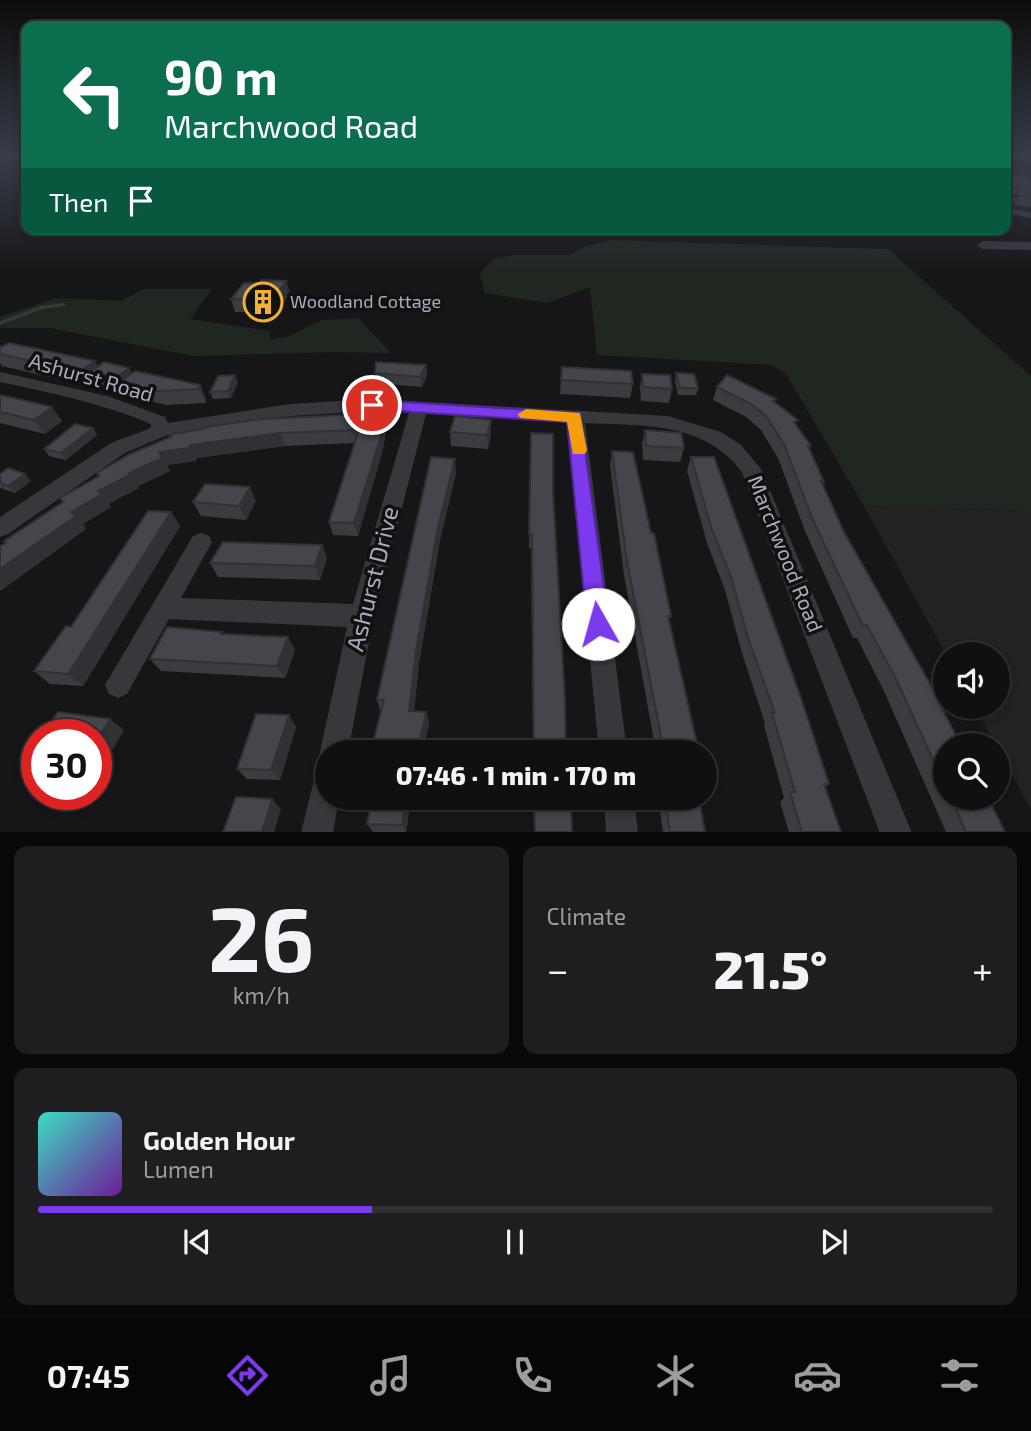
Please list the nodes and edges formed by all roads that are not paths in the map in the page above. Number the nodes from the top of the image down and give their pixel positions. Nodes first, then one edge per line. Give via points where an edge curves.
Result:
1 (1011, 200) edge
2 (1031, 201) edge
3 (1011, 211) edge
4 (1031, 215) edge
5 (983, 246) dead end
6 (1031, 246) edge
7 (63, 305) dead end
8 (0, 323) edge
9 (0, 377) edge
10 (418, 407) junction
11 (575, 417) junction
12 (161, 431) junction
13 (0, 528) edge
14 (201, 542) dead end
15 (163, 608) junction
16 (362, 616) junction
17 (118, 685) dead end
18 (336, 740) edge
19 (612, 740) edge
20 (321, 810) edge
21 (619, 810) edge
22 (317, 832) edge
23 (622, 832) edge
24 (896, 832) edge

1 - 2 lane
3 - 4 street
5 - 6 street
7 - 8 lane via 42,307
9 - 12 street, Ashurst Road via 140,412 159,421
10 - 11 street, Marchwood Road
10 - 12 street, Marchwood Road via 290,410
10 - 16 street, Ashurst Drive
11 - 19 street
11 - 24 street, Marchwood Road via 687,426 725,441 741,455 751,469
12 - 13 street, Marchwood Road via 118,448
14 - 15 street
15 - 16 street
15 - 17 street
16 - 18 street, Ashurst Drive
20 - 22 street
21 - 23 street

